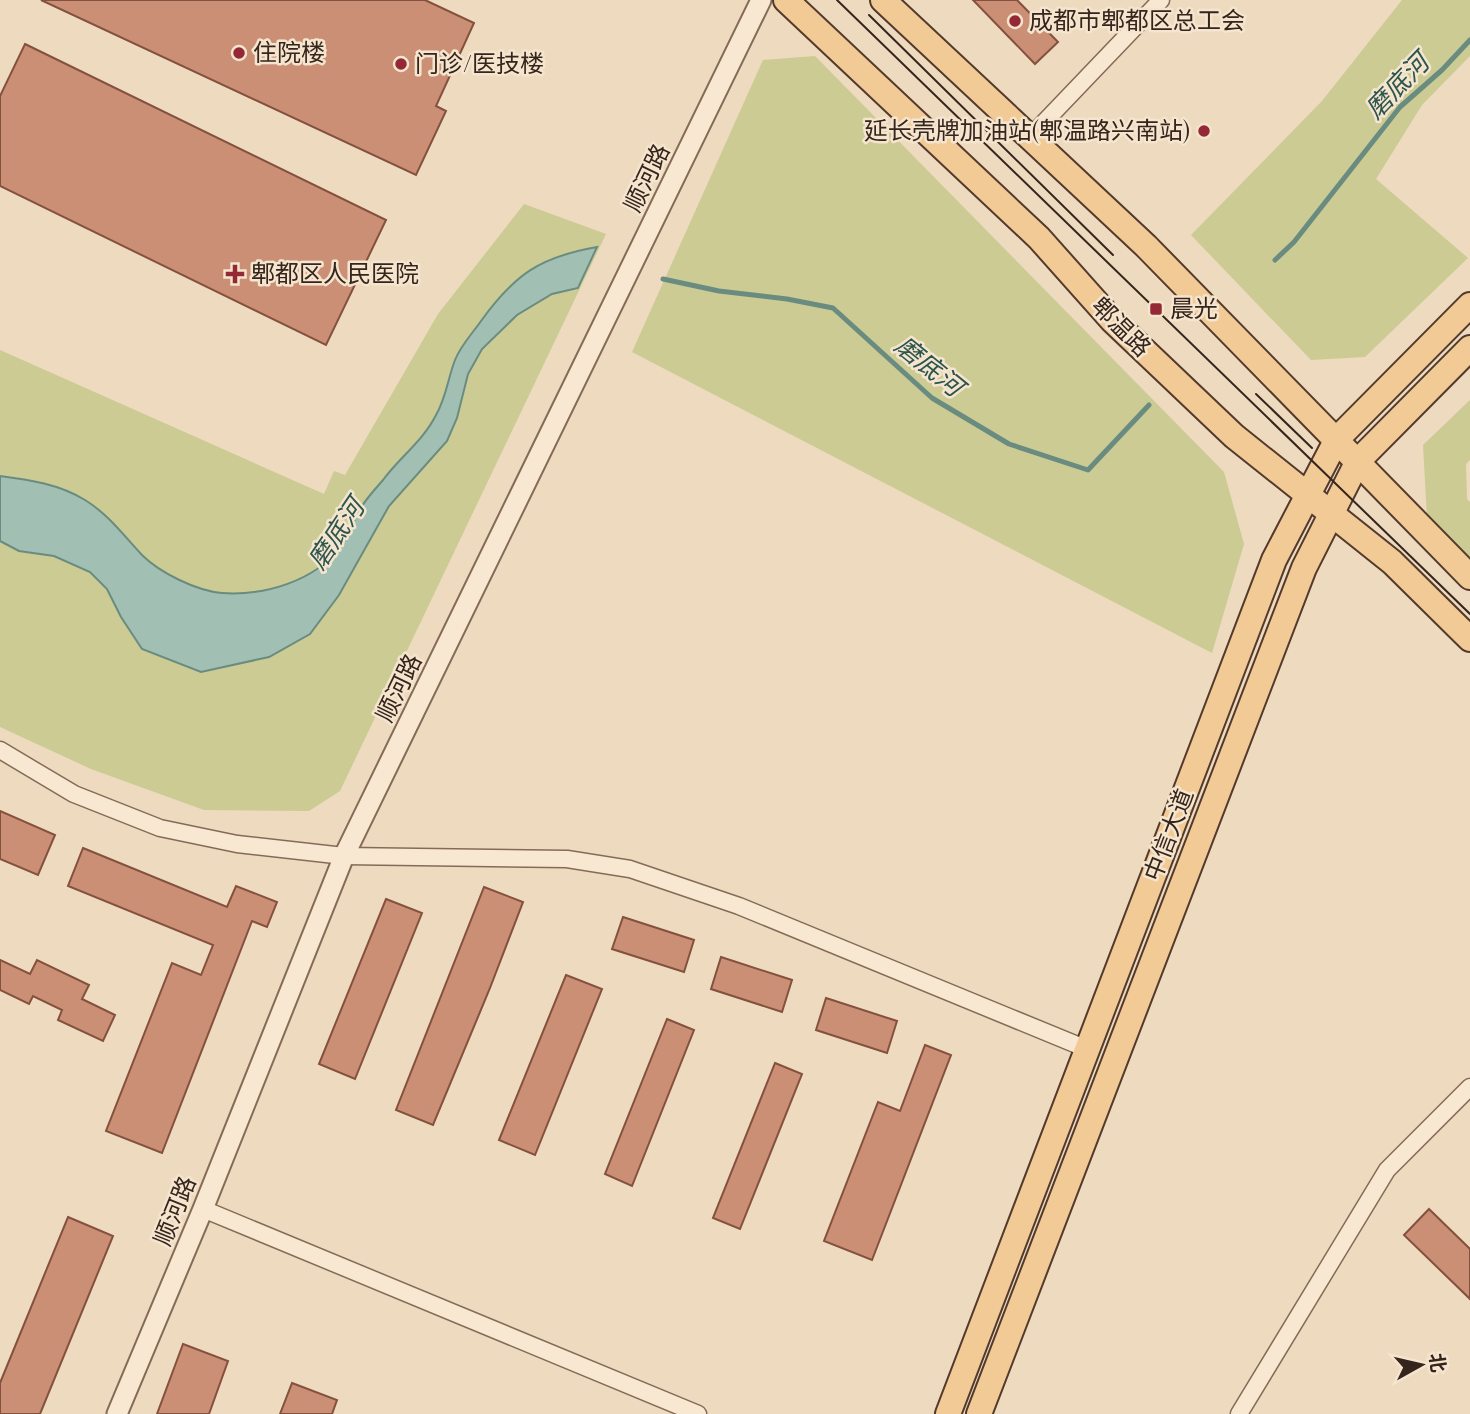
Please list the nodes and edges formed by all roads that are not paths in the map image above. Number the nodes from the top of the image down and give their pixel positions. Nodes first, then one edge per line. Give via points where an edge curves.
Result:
1 (761, 0) edge
2 (786, 0) edge
3 (883, 0) edge
4 (1161, 0) edge
5 (1030, 137) junction
6 (1470, 305) edge
7 (1470, 348) edge
8 (1337, 439) junction
9 (1358, 461) junction
10 (1308, 494) junction
11 (1332, 513) junction
12 (1470, 577) edge
13 (1470, 639) edge
14 (0, 750) edge
15 (344, 856) junction
16 (1087, 1049) junction
17 (1470, 1087) edge
18 (203, 1209) junction
19 (117, 1414) edge
20 (698, 1414) edge
21 (948, 1414) edge
22 (979, 1414) edge
23 (1239, 1414) edge

1 - 15 street, 顺河路
2 - 10 main road, 郫温路 via 1039,238 1112,320 1224,427
3 - 5 main road
4 - 5 street
5 - 8 main road via 1146,246
6 - 8 main road, 中信大道
7 - 9 main road, 中信大道
8 - 9 main road
8 - 10 main road, 中信大道
9 - 11 main road, 中信大道
9 - 12 main road
10 - 11 main road, 郫温路
10 - 16 main road, 中信大道 via 1274,559
11 - 13 main road, 郫温路 via 1392,562
11 - 22 main road, 中信大道 via 1304,568
14 - 15 street via 74,794 160,828 237,844
15 - 16 street via 567,859 630,869 739,906
15 - 18 street, 顺河路
16 - 21 main road, 中信大道
17 - 23 street via 1387,1170
18 - 19 street, 顺河路
18 - 20 street

